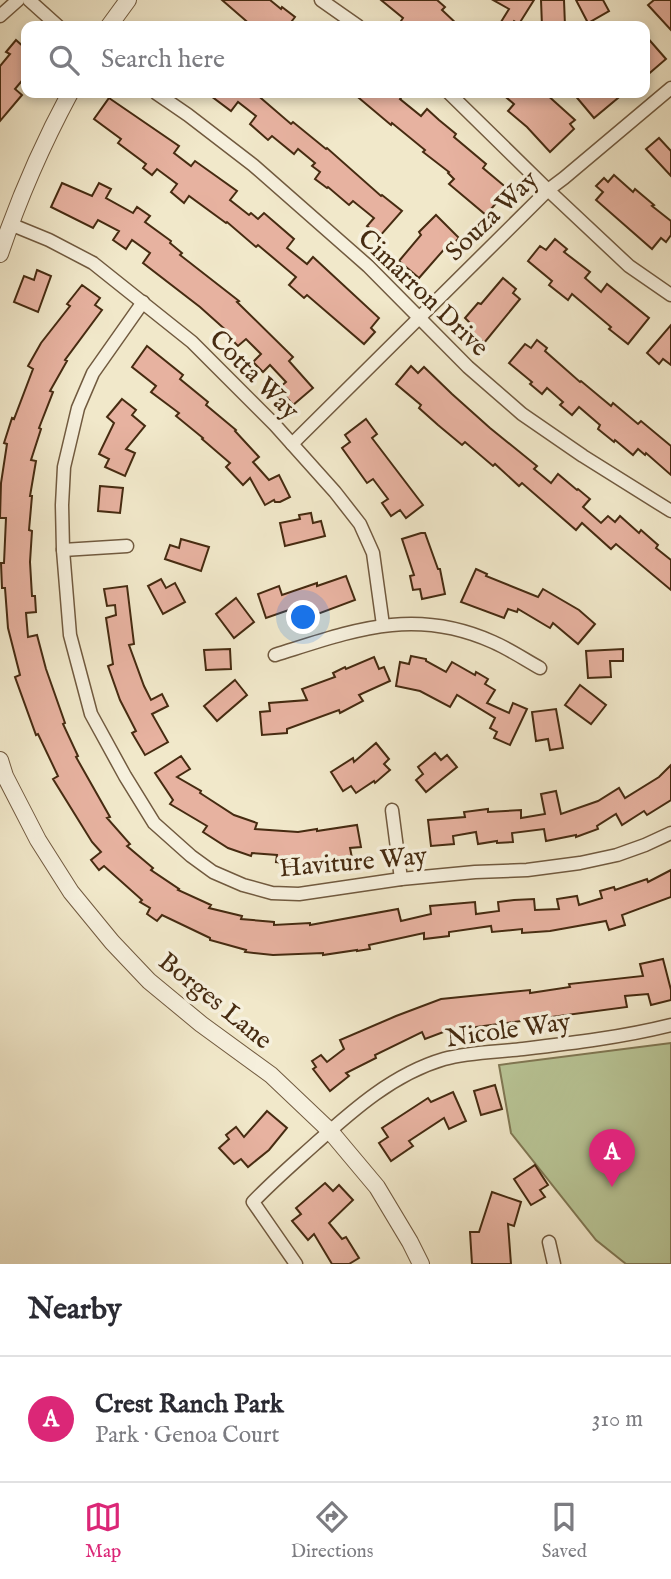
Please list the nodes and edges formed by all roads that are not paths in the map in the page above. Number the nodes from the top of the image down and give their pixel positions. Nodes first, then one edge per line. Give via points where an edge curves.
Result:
1 (18, 0) edge
2 (29, 0) edge
3 (128, 0) edge
4 (321, 0) edge
5 (0, 16) edge
6 (52, 21) edge
7 (113, 21) edge
8 (351, 21) edge
9 (671, 88) edge
10 (67, 98) edge
11 (163, 98) edge
12 (454, 98) edge
13 (548, 190) junction
14 (10, 224) junction
15 (0, 254) edge
16 (671, 295) edge
17 (143, 302) junction
18 (419, 318) junction
19 (292, 444) junction
20 (671, 511) edge
21 (127, 546) dead end
22 (62, 550) junction
23 (383, 625) junction
24 (275, 655) dead end
25 (540, 667) dead end
26 (0, 760) edge
27 (392, 810) dead end
28 (671, 833) edge
29 (401, 879) junction
30 (671, 1025) edge
31 (330, 1131) junction
32 (550, 1242) dead end
33 (296, 1264) edge
34 (421, 1264) edge
35 (554, 1264) edge

1 - 5 street
2 - 6 street
3 - 7 street
4 - 8 street
9 - 13 street, Souza Way
10 - 14 street
11 - 18 street, Cimarron Drive via 253,165 368,266
12 - 13 street
13 - 16 street via 629,266
13 - 18 street, Souza Way
14 - 15 street
14 - 17 street, Cotta Way via 93,263
17 - 19 street, Cotta Way via 192,342
17 - 22 street, Haviture Way via 93,373 78,408 64,467
18 - 19 street, Souza Way
18 - 20 street, Cimarron Drive via 522,414
19 - 23 street, Cotta Way via 360,524 373,553
21 - 22 street
22 - 29 street, Haviture Way via 70,635 91,714 154,823 213,872 272,893 299,894
23 - 24 street
23 - 25 street via 458,631 493,642
26 - 31 street, Borges Lane via 38,840 71,892 112,942 149,981 271,1075
27 - 29 street
28 - 29 street, Haviture Way via 617,855 580,863
30 - 31 street, Nicole Way via 442,1060 386,1086
31 - 33 street, Nicole Way via 253,1202
31 - 34 street, Borges Lane via 377,1187
32 - 35 street

